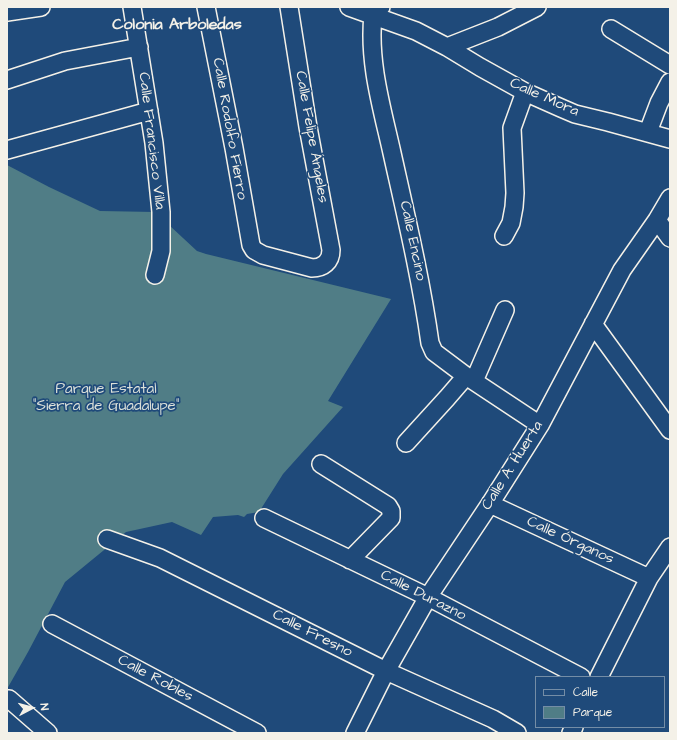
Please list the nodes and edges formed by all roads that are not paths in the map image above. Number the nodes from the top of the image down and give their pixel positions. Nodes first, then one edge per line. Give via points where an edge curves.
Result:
1 (41, 7) edge
2 (132, 7) edge
3 (206, 7) edge
4 (289, 7) edge
5 (349, 7) edge
6 (537, 7) edge
7 (377, 11) edge
8 (7, 12) edge
9 (611, 29) dead end
10 (138, 47) junction
11 (447, 47) junction
12 (670, 65) edge
13 (7, 80) edge
14 (670, 82) edge
15 (524, 92) junction
16 (149, 111) junction
17 (648, 132) junction
18 (670, 139) edge
19 (7, 150) edge
20 (670, 198) edge
21 (657, 220) junction
22 (504, 236) dead end
23 (670, 238) edge
24 (324, 265) joint
25 (155, 275) dead end
26 (505, 310) dead end
27 (593, 324) junction
28 (470, 378) junction
29 (540, 425) junction
30 (670, 430) edge
31 (406, 443) dead end
32 (321, 464) dead end
33 (490, 504) junction
34 (264, 518) dead end
35 (107, 539) dead end
36 (670, 547) edge
37 (350, 560) junction
38 (650, 578) junction
39 (428, 597) junction
40 (52, 624) dead end
41 (386, 671) junction
42 (579, 676) edge
43 (600, 676) edge
44 (9, 699) dead end
45 (48, 733) edge
46 (257, 733) edge
47 (355, 733) edge
48 (517, 733) edge

1 - 8 street
2 - 10 street, Calle Francisco Villa
3 - 24 street, Calle Rodolfo Fierro via 249,240 254,250 263,255 312,268
4 - 24 street, Calle Felipe Ángeles via 331,250
5 - 7 street, Calle Mora
6 - 11 street via 498,27
7 - 11 street, Calle Mora
7 - 28 street, Calle Encino via 372,48 377,87 421,282 430,343 434,352
9 - 12 street
10 - 13 street via 65,61
10 - 16 street, Calle Francisco Villa
11 - 15 street, Calle Mora
14 - 17 street
15 - 17 street, Calle Mora via 575,114
15 - 22 street via 512,128 514,207 511,223
16 - 19 street
16 - 25 street, Calle Francisco Villa via 160,212 161,251
17 - 18 street, Calle Mora
20 - 21 street, Calle A. Huerta
21 - 23 street
21 - 27 street, Calle A. Huerta via 622,270
26 - 28 street
27 - 29 street, Calle A. Huerta
27 - 30 street
28 - 29 street, Calle Encino
28 - 31 street via 447,398
29 - 33 street, Calle A. Huerta
32 - 37 street via 388,506 391,511 391,518
33 - 38 street, Calle Órganos
33 - 39 street, Calle A. Huerta
34 - 37 street, Calle Durazno
35 - 41 street, Calle Fresno via 160,558
36 - 38 street
37 - 39 street, Calle Durazno
38 - 43 street
39 - 41 street, Calle A. Huerta
39 - 42 street, Calle Durazno
40 - 46 street, Calle Robles
41 - 47 street, Calle A. Huerta
41 - 48 street, Calle Fresno
44 - 45 street

